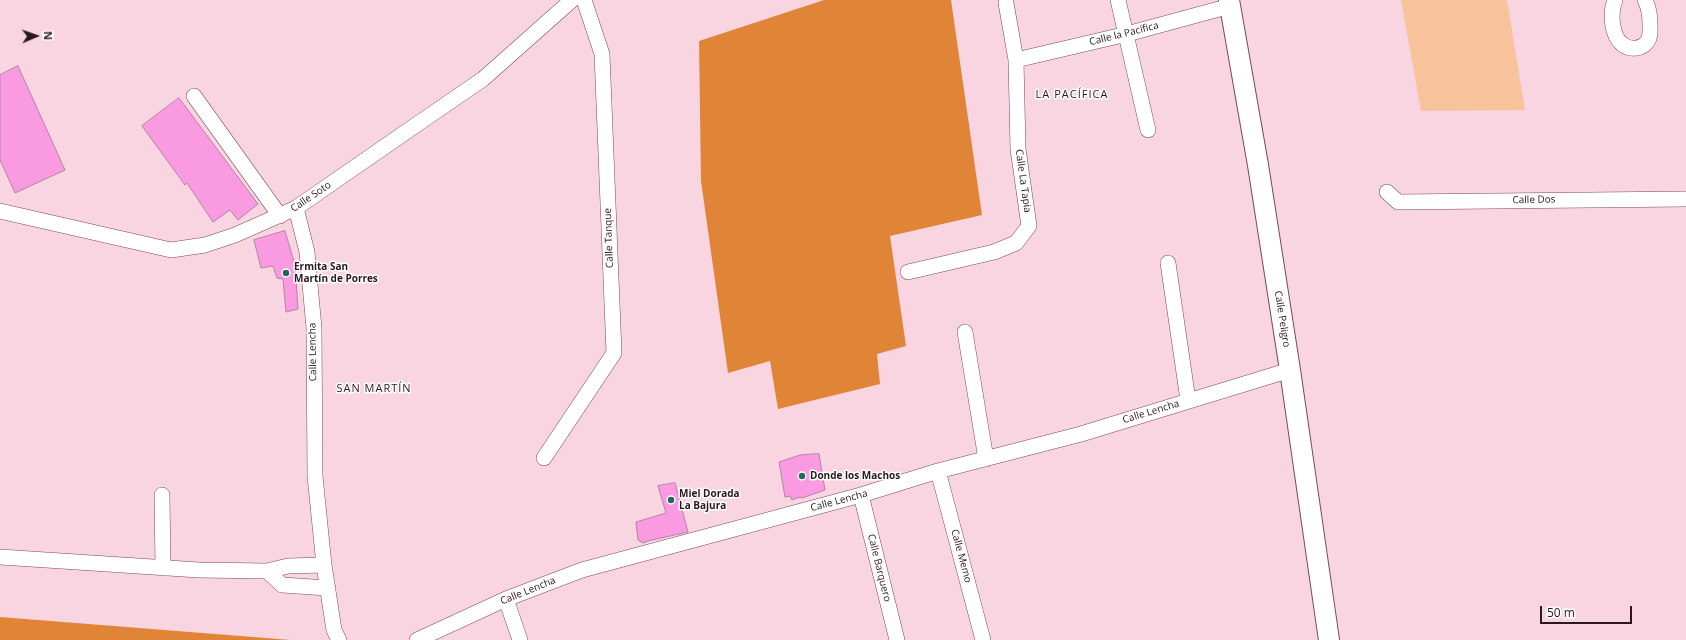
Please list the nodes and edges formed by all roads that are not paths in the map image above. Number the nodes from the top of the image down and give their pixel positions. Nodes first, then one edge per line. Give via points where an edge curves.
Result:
1 (572, 0) edge
2 (584, 0) edge
3 (1118, 0) edge
4 (1615, 0) edge
5 (1645, 0) edge
6 (1006, 3) dead end
7 (1230, 3) edge
8 (1127, 34) junction
9 (1016, 60) junction
10 (194, 96) dead end
11 (1148, 130) dead end
12 (1387, 192) dead end
13 (1686, 199) edge
14 (296, 208) junction
15 (0, 211) edge
16 (280, 216) junction
17 (1168, 263) dead end
18 (908, 272) dead end
19 (965, 332) dead end
20 (1290, 370) junction
21 (1188, 400) junction
22 (544, 458) dead end
23 (986, 459) junction
24 (938, 471) junction
25 (162, 495) dead end
26 (861, 495) junction
27 (0, 557) edge
28 (324, 565) junction
29 (163, 568) junction
30 (267, 571) junction
31 (328, 588) junction
32 (506, 599) junction
33 (339, 640) edge
34 (417, 640) edge
35 (520, 640) edge
36 (897, 640) edge
37 (983, 640) edge
38 (1329, 640) edge

1 - 14 street, Calle Soto via 482,79
2 - 22 street, Calle Tanque via 602,54 614,353
3 - 8 street
4 - 5 street via 1612,24 1616,37 1630,48 1639,48 1647,42 1650,33 1649,8
6 - 9 street, Calle La Tapia
7 - 8 street, Calle la Pacífica
7 - 20 main road, Calle Peligro
8 - 9 street, Calle la Pacífica
8 - 11 street
9 - 18 street, Calle La Tapia via 1018,149 1029,226 1016,243 994,252
10 - 16 street
12 - 13 street, Calle Dos via 1398,202
14 - 16 street, Calle Soto
14 - 28 street, Calle Lencha via 307,252 314,328 314,476
15 - 16 street, Calle Soto via 171,250 205,245
17 - 21 street
19 - 23 street
20 - 21 street, Calle Lencha
20 - 38 main road, Calle Peligro
21 - 23 street, Calle Lencha via 1082,434
23 - 24 street, Calle Lencha
24 - 26 street, Calle Lencha
24 - 37 street, Calle Memo
25 - 29 street
26 - 32 street, Calle Lencha via 582,570
26 - 36 street, Calle Barquero
27 - 29 street
28 - 30 street via 288,566
28 - 31 street, Calle Lencha
29 - 30 street
30 - 31 street via 282,585
31 - 33 street, Calle Lencha via 334,630
32 - 34 street, Calle Lencha
32 - 35 street

